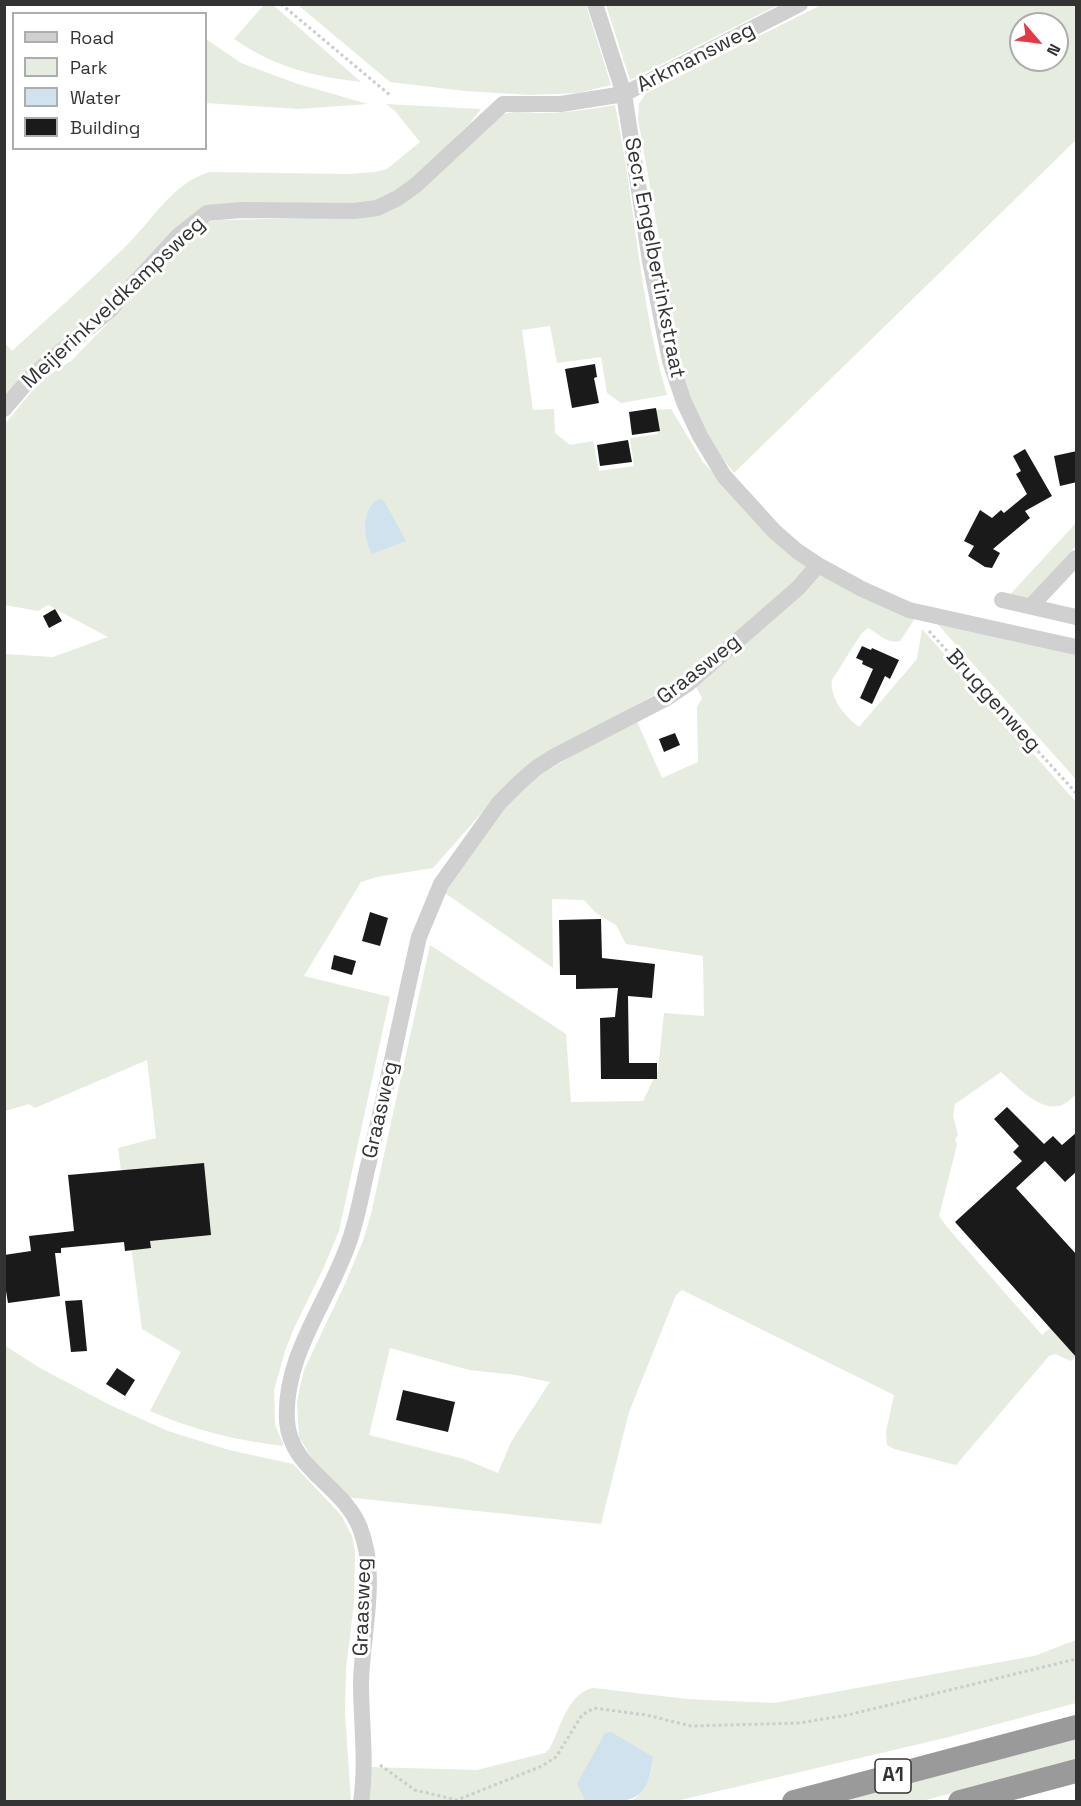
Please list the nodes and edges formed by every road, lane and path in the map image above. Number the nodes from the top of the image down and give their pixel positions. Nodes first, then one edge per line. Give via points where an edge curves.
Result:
1 (281, 4) edge
2 (595, 4) edge
3 (800, 4) edge
4 (624, 94) junction
5 (392, 96) dead end
6 (4, 410) edge
7 (1077, 558) edge
8 (818, 565) junction
9 (1002, 600) dead end
10 (1031, 606) junction
11 (909, 610) junction
12 (1077, 617) edge
13 (1077, 647) edge
14 (1077, 793) edge
15 (1077, 1659) edge
16 (1077, 1727) edge
17 (364, 1769) junction
18 (1077, 1771) edge
19 (361, 1802) edge
20 (794, 1802) edge
21 (960, 1802) edge

1 - 5 path
2 - 4 street, Secr. Engelbertinkstraat
3 - 4 street, Arkmansweg
4 - 6 street, Meijerinkveldkampsweg via 561,104 503,104 416,185 378,208 207,213 178,235 109,311 33,375
4 - 8 street, Secr. Engelbertinkstraat via 656,291 670,361 684,402 724,476 774,531
7 - 10 street
8 - 11 street, Secr. Engelbertinkstraat
8 - 17 street, Graasweg via 798,588 689,683 555,756 519,783 499,803 441,884 426,915 351,1235 307,1333 288,1400 289,1433 297,1453 345,1503 363,1539 368,1572 361,1683
9 - 10 street
10 - 12 street
11 - 13 street, Secr. Engelbertinkstraat
11 - 14 path, Bruggenweg
15 - 17 path via 849,1715 799,1723 691,1726 594,1708 582,1715 556,1757 543,1766 457,1800 415,1790 384,1766 377,1764
16 - 20 highway, A1
17 - 19 street, Graasweg
18 - 21 highway

